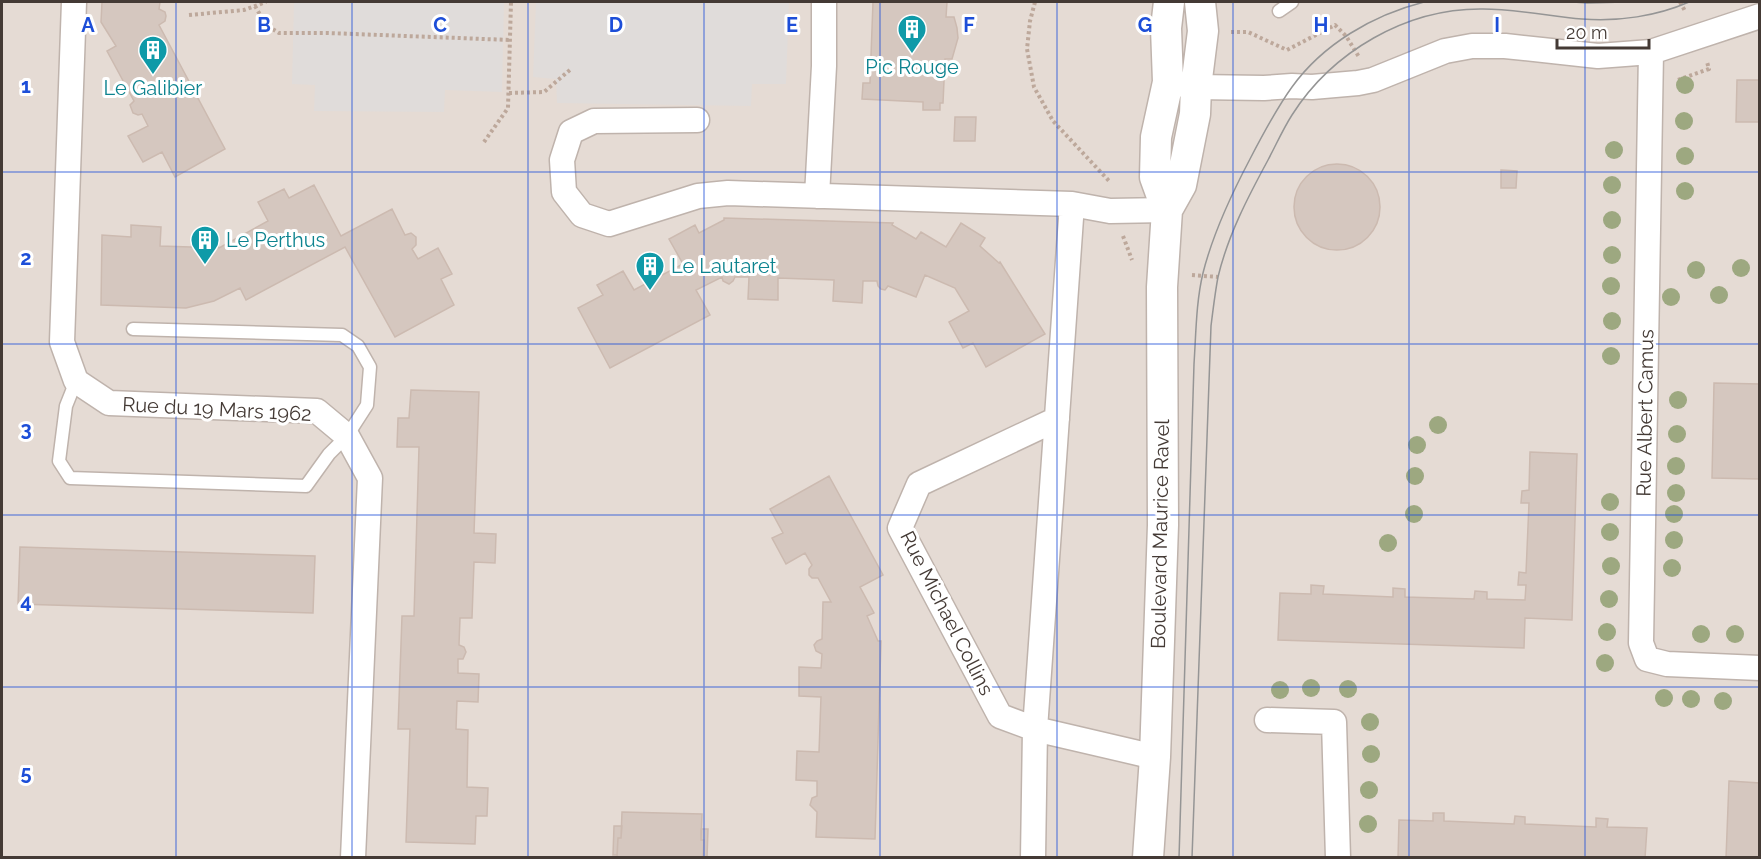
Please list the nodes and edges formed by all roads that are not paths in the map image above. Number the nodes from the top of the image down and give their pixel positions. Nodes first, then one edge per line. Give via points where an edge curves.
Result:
1 (74, 2) edge
2 (824, 2) edge
3 (1169, 2) edge
4 (1200, 2) edge
5 (1292, 2) edge
6 (1279, 11) dead end
7 (1760, 16) edge
8 (1651, 52) junction
9 (1182, 85) junction
10 (697, 120) dead end
11 (817, 196) junction
12 (1072, 204) junction
13 (1167, 210) junction
14 (134, 329) dead end
15 (76, 381) junction
16 (1057, 419) junction
17 (347, 435) junction
18 (1760, 668) edge
19 (1268, 720) dead end
20 (1035, 729) junction
21 (1155, 758) junction
22 (353, 858) edge
23 (1033, 858) edge
24 (1148, 858) edge
25 (1338, 858) edge

1 - 15 street via 62,342
2 - 11 street
3 - 9 street, Boulevard Maurice Ravel via 1166,28
4 - 9 street, Boulevard Maurice Ravel via 1203,31
5 - 6 lane
7 - 8 street
8 - 9 street via 1598,56 1472,46 1445,51 1358,83 1312,87
8 - 18 street, Rue Albert Camus via 1641,643 1647,659 1667,664
9 - 13 street, Boulevard Maurice Ravel via 1156,137 1155,177
10 - 11 street via 594,121 572,132 562,160 564,192 582,214 609,224 698,196
11 - 12 street
12 - 13 street via 1110,211
12 - 16 street
13 - 21 street, Boulevard Maurice Ravel
14 - 17 lane via 342,335 358,346 370,367 367,405
15 - 17 street, Rue du 19 Mars 1962 via 109,403 317,411
15 - 17 lane via 66,406 59,461 70,478 306,486
16 - 20 street
16 - 20 street, Rue Michael Collins via 919,484 900,528 1000,716
17 - 22 street, Rue du 19 Mars 1962 via 370,477
19 - 25 street via 1334,722
20 - 21 street, Rue Michael Collins
20 - 23 street
21 - 24 street, Boulevard Maurice Ravel

